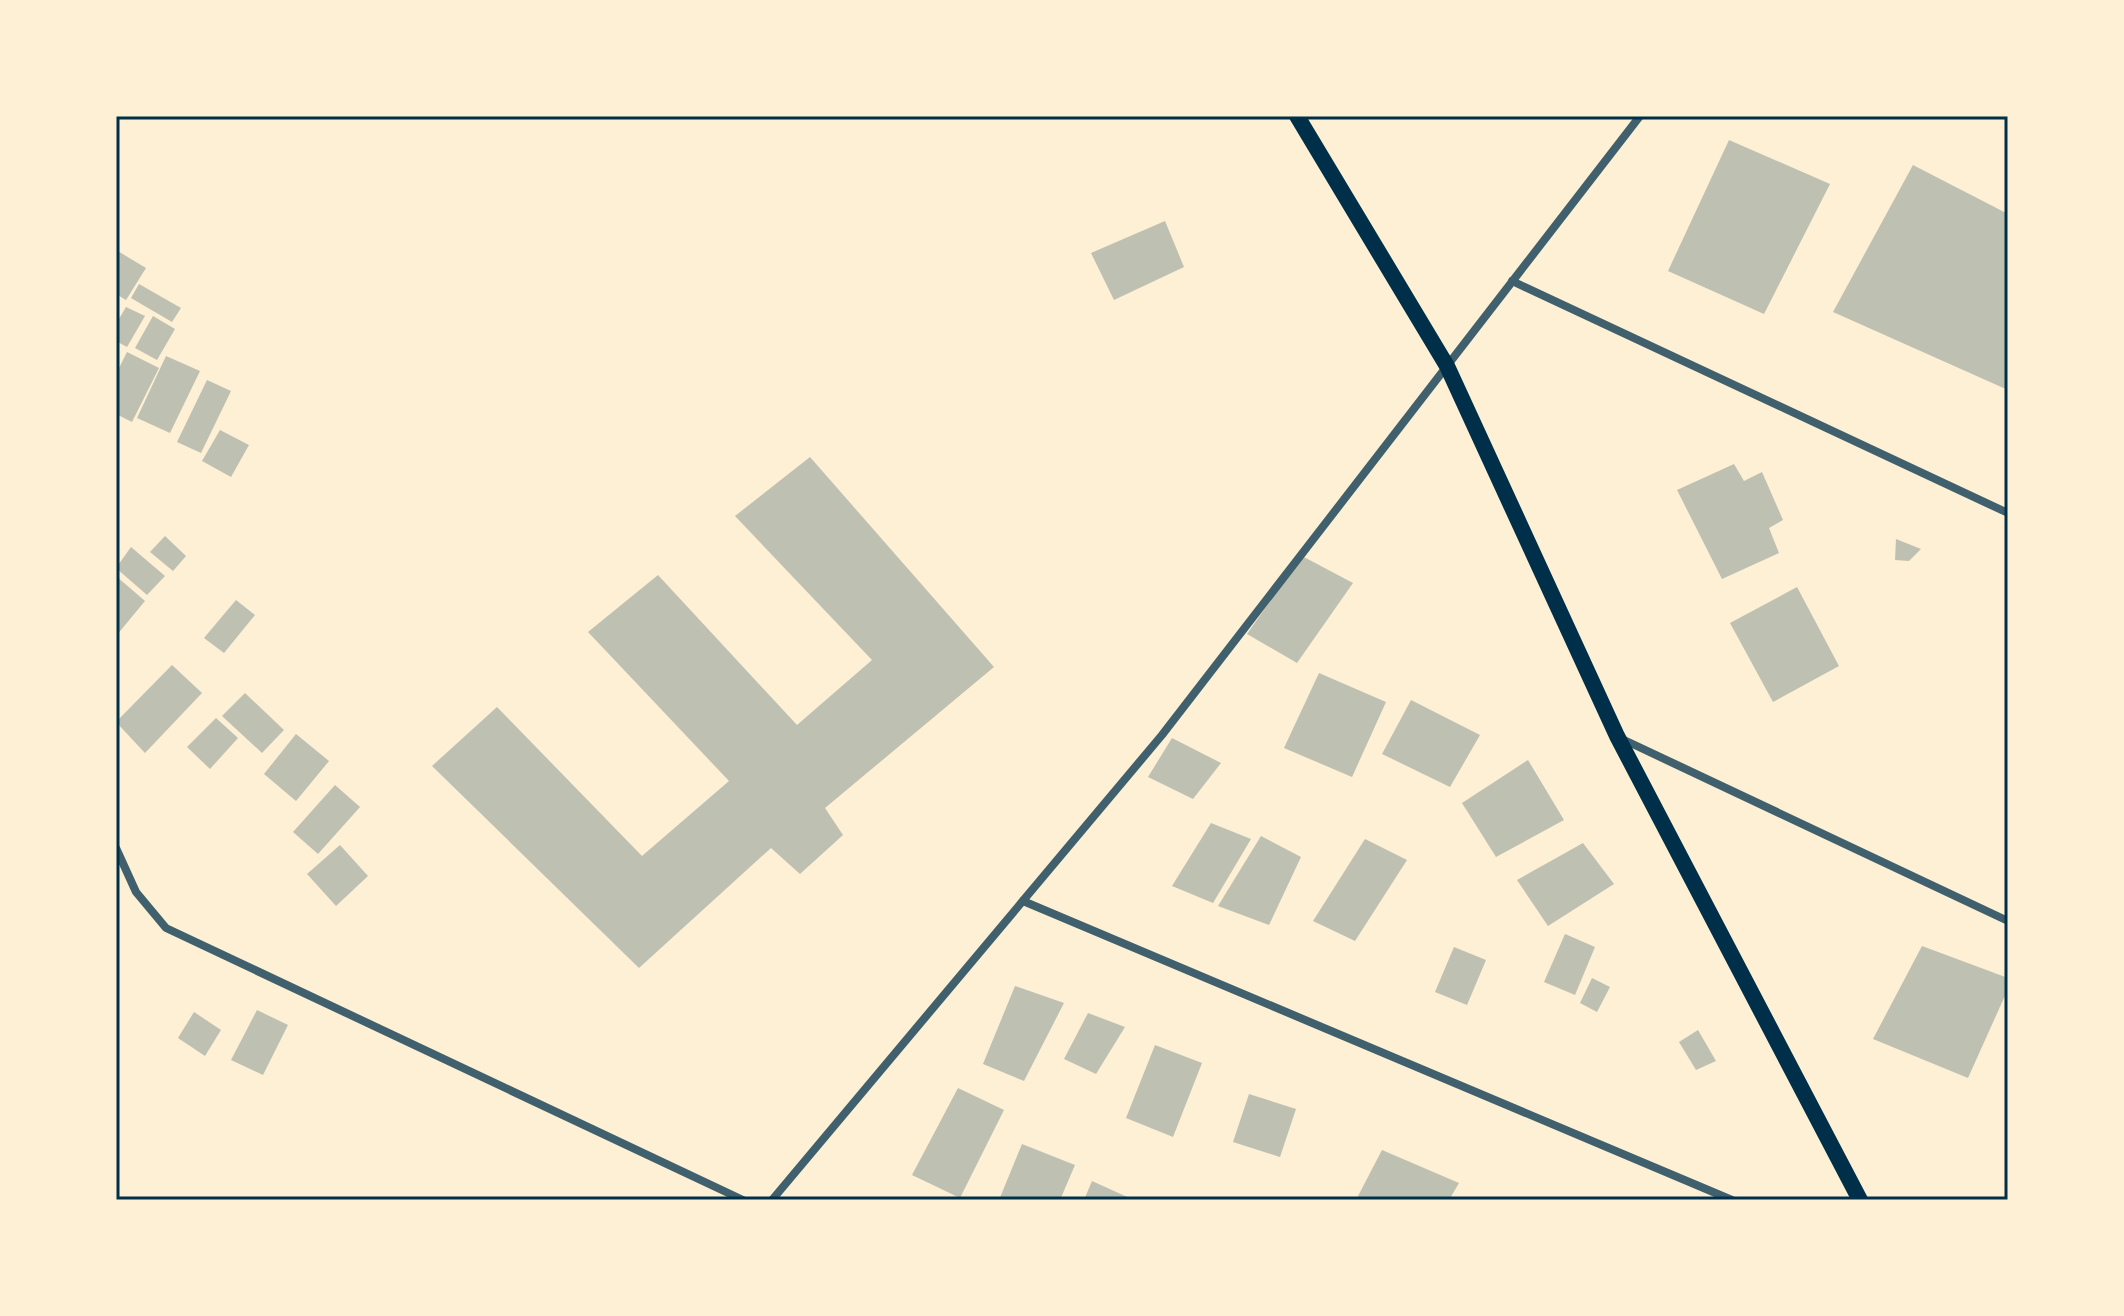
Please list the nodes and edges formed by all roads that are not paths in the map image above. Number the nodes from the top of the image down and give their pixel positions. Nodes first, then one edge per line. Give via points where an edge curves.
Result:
1 (1297, 116) edge
2 (1640, 116) edge
3 (1512, 281) junction
4 (1447, 366) junction
5 (2008, 513) edge
6 (1617, 736) junction
7 (118, 857) edge
8 (1023, 901) junction
9 (2008, 921) edge
10 (743, 1200) edge
11 (772, 1200) edge
12 (1732, 1200) edge
13 (1860, 1200) edge

1 - 4 main road
2 - 3 street
3 - 4 street
3 - 5 street
4 - 6 main road
4 - 8 street via 1162,735
6 - 9 street
6 - 13 main road
7 - 10 street via 136,892 166,928
8 - 11 street
8 - 12 street

